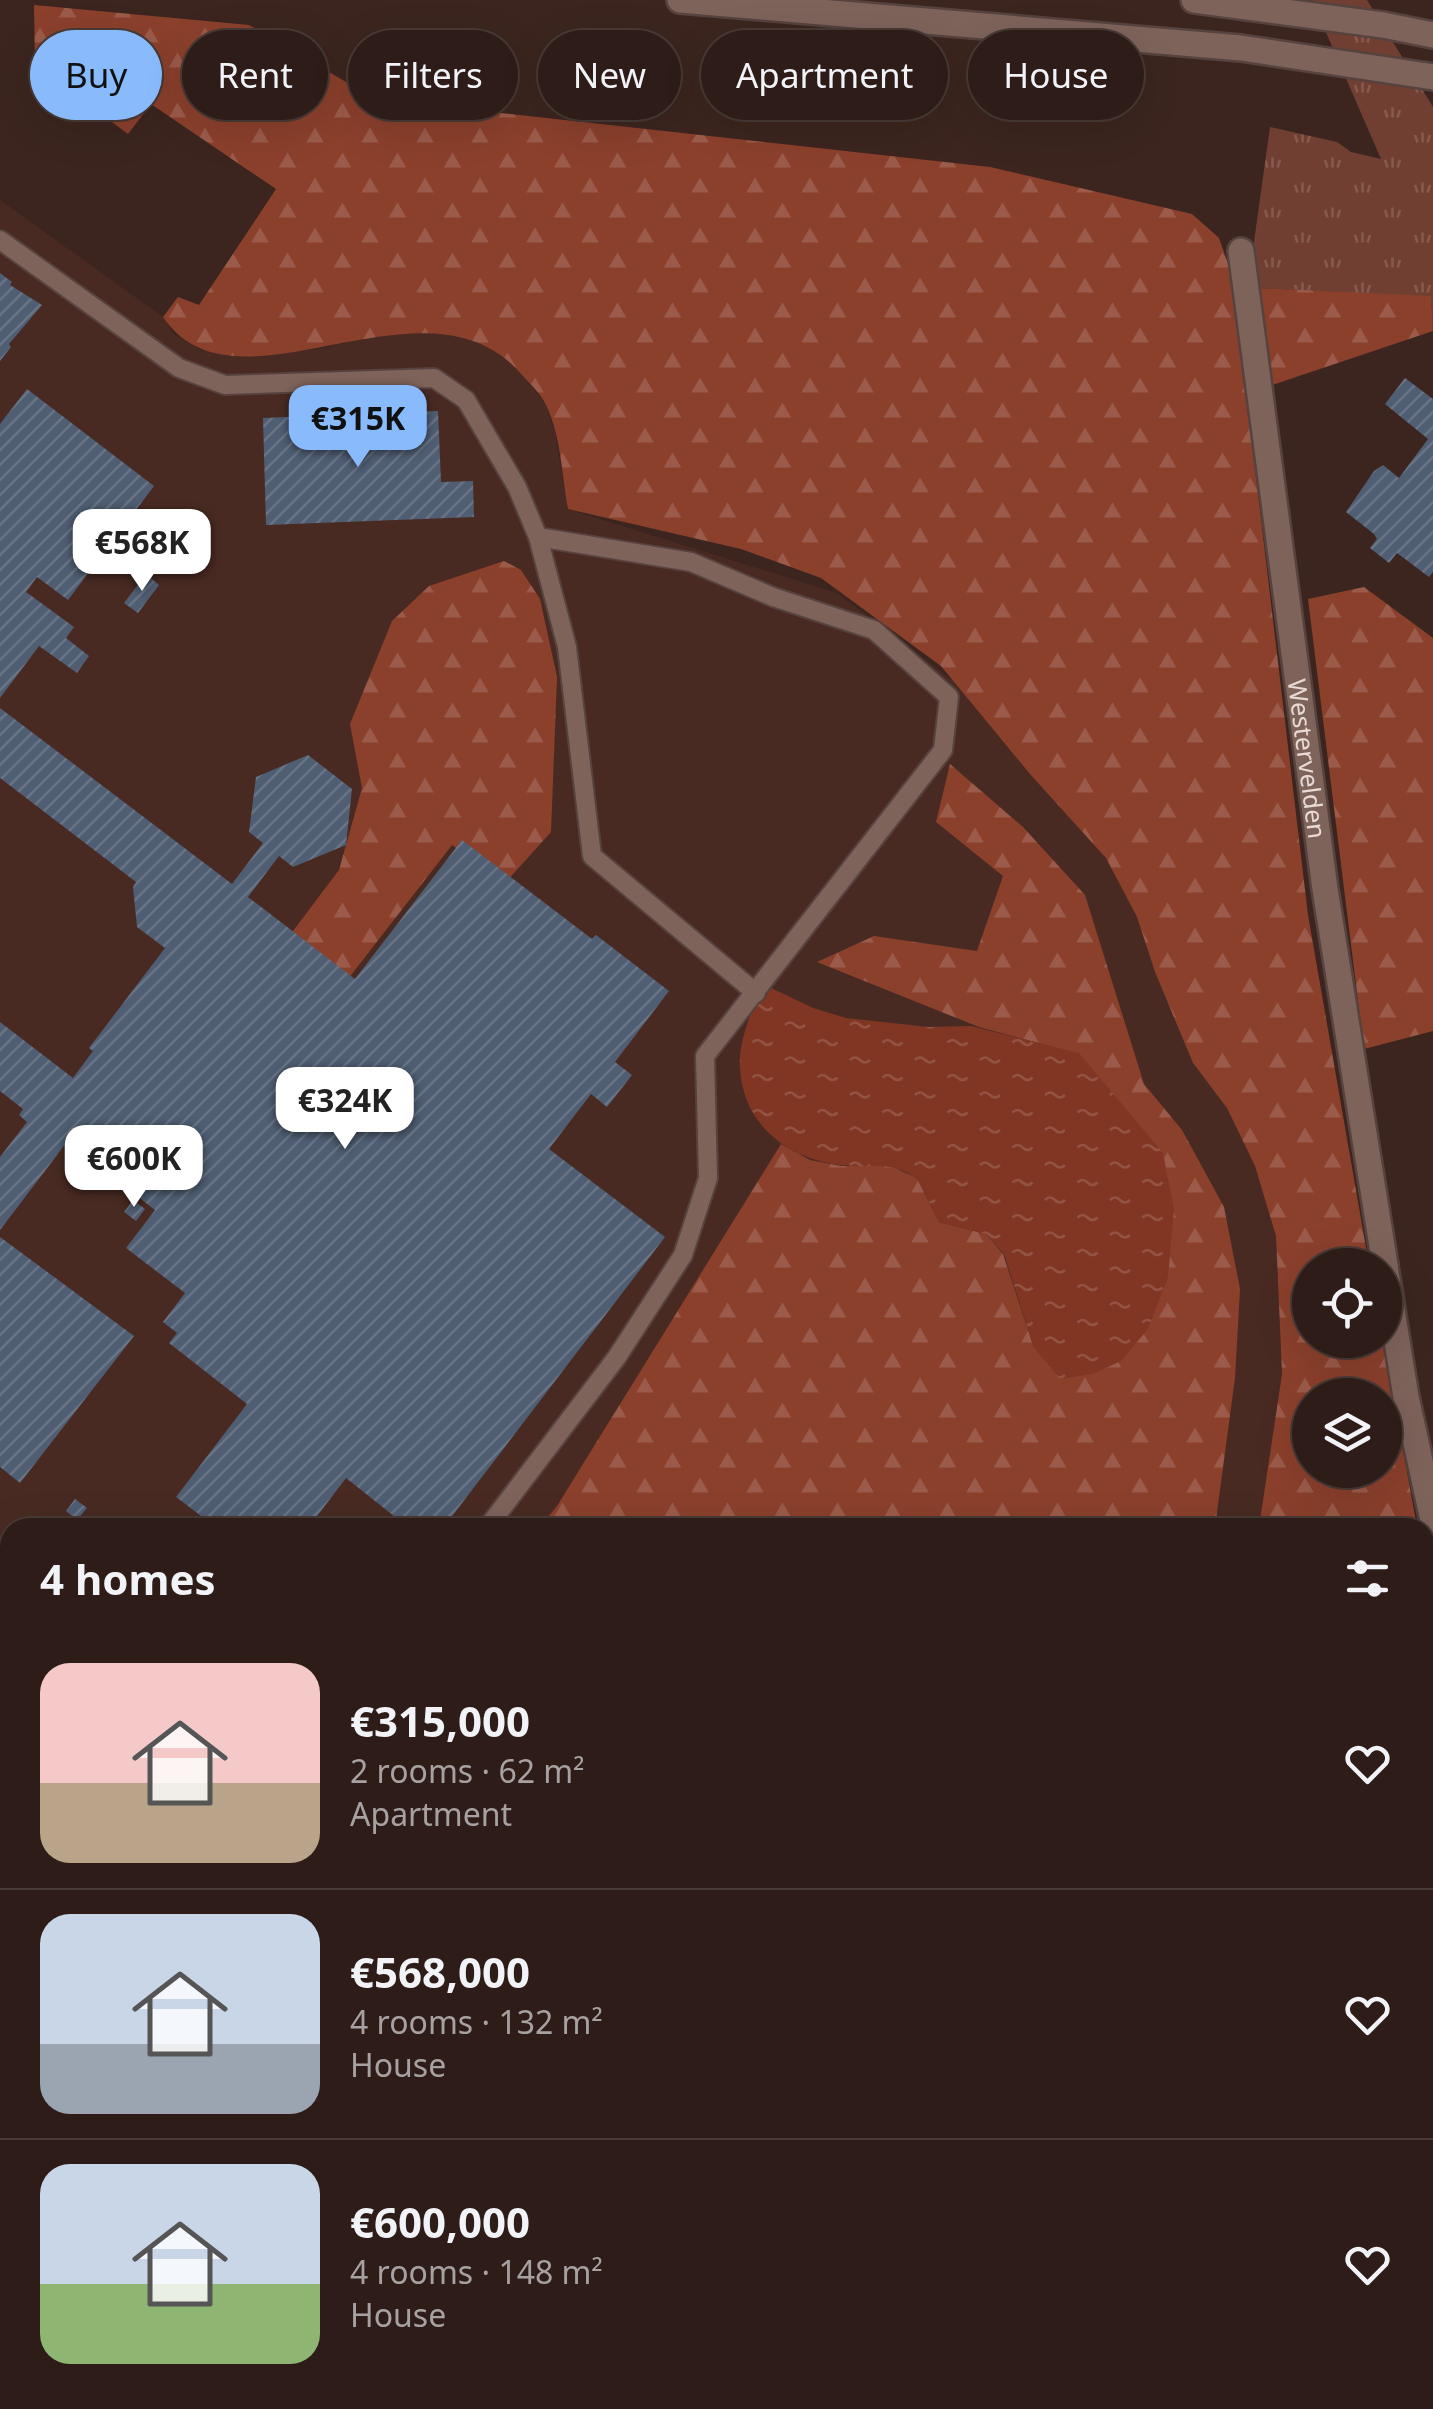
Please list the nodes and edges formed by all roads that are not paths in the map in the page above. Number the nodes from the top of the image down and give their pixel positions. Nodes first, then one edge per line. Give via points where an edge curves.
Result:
1 (680, 0) edge
2 (1194, 0) edge
3 (1433, 34) edge
4 (1433, 77) edge
5 (0, 240) edge
6 (1241, 251) dead end
7 (538, 537) junction
8 (756, 993) junction
9 (1382, 1248) edge
10 (1400, 1358) edge
11 (495, 1518) edge
12 (1433, 1518) edge

1 - 4 street via 1241,48
2 - 3 street
5 - 7 lane via 179,368 225,385 434,378 466,400 517,486
6 - 9 street, Westervelden via 1325,889
7 - 8 lane via 567,647 592,856
7 - 8 lane via 690,562 874,630 949,697 942,750
8 - 11 lane via 705,1056 708,1178 683,1255 618,1357
10 - 12 street, Westervelden

